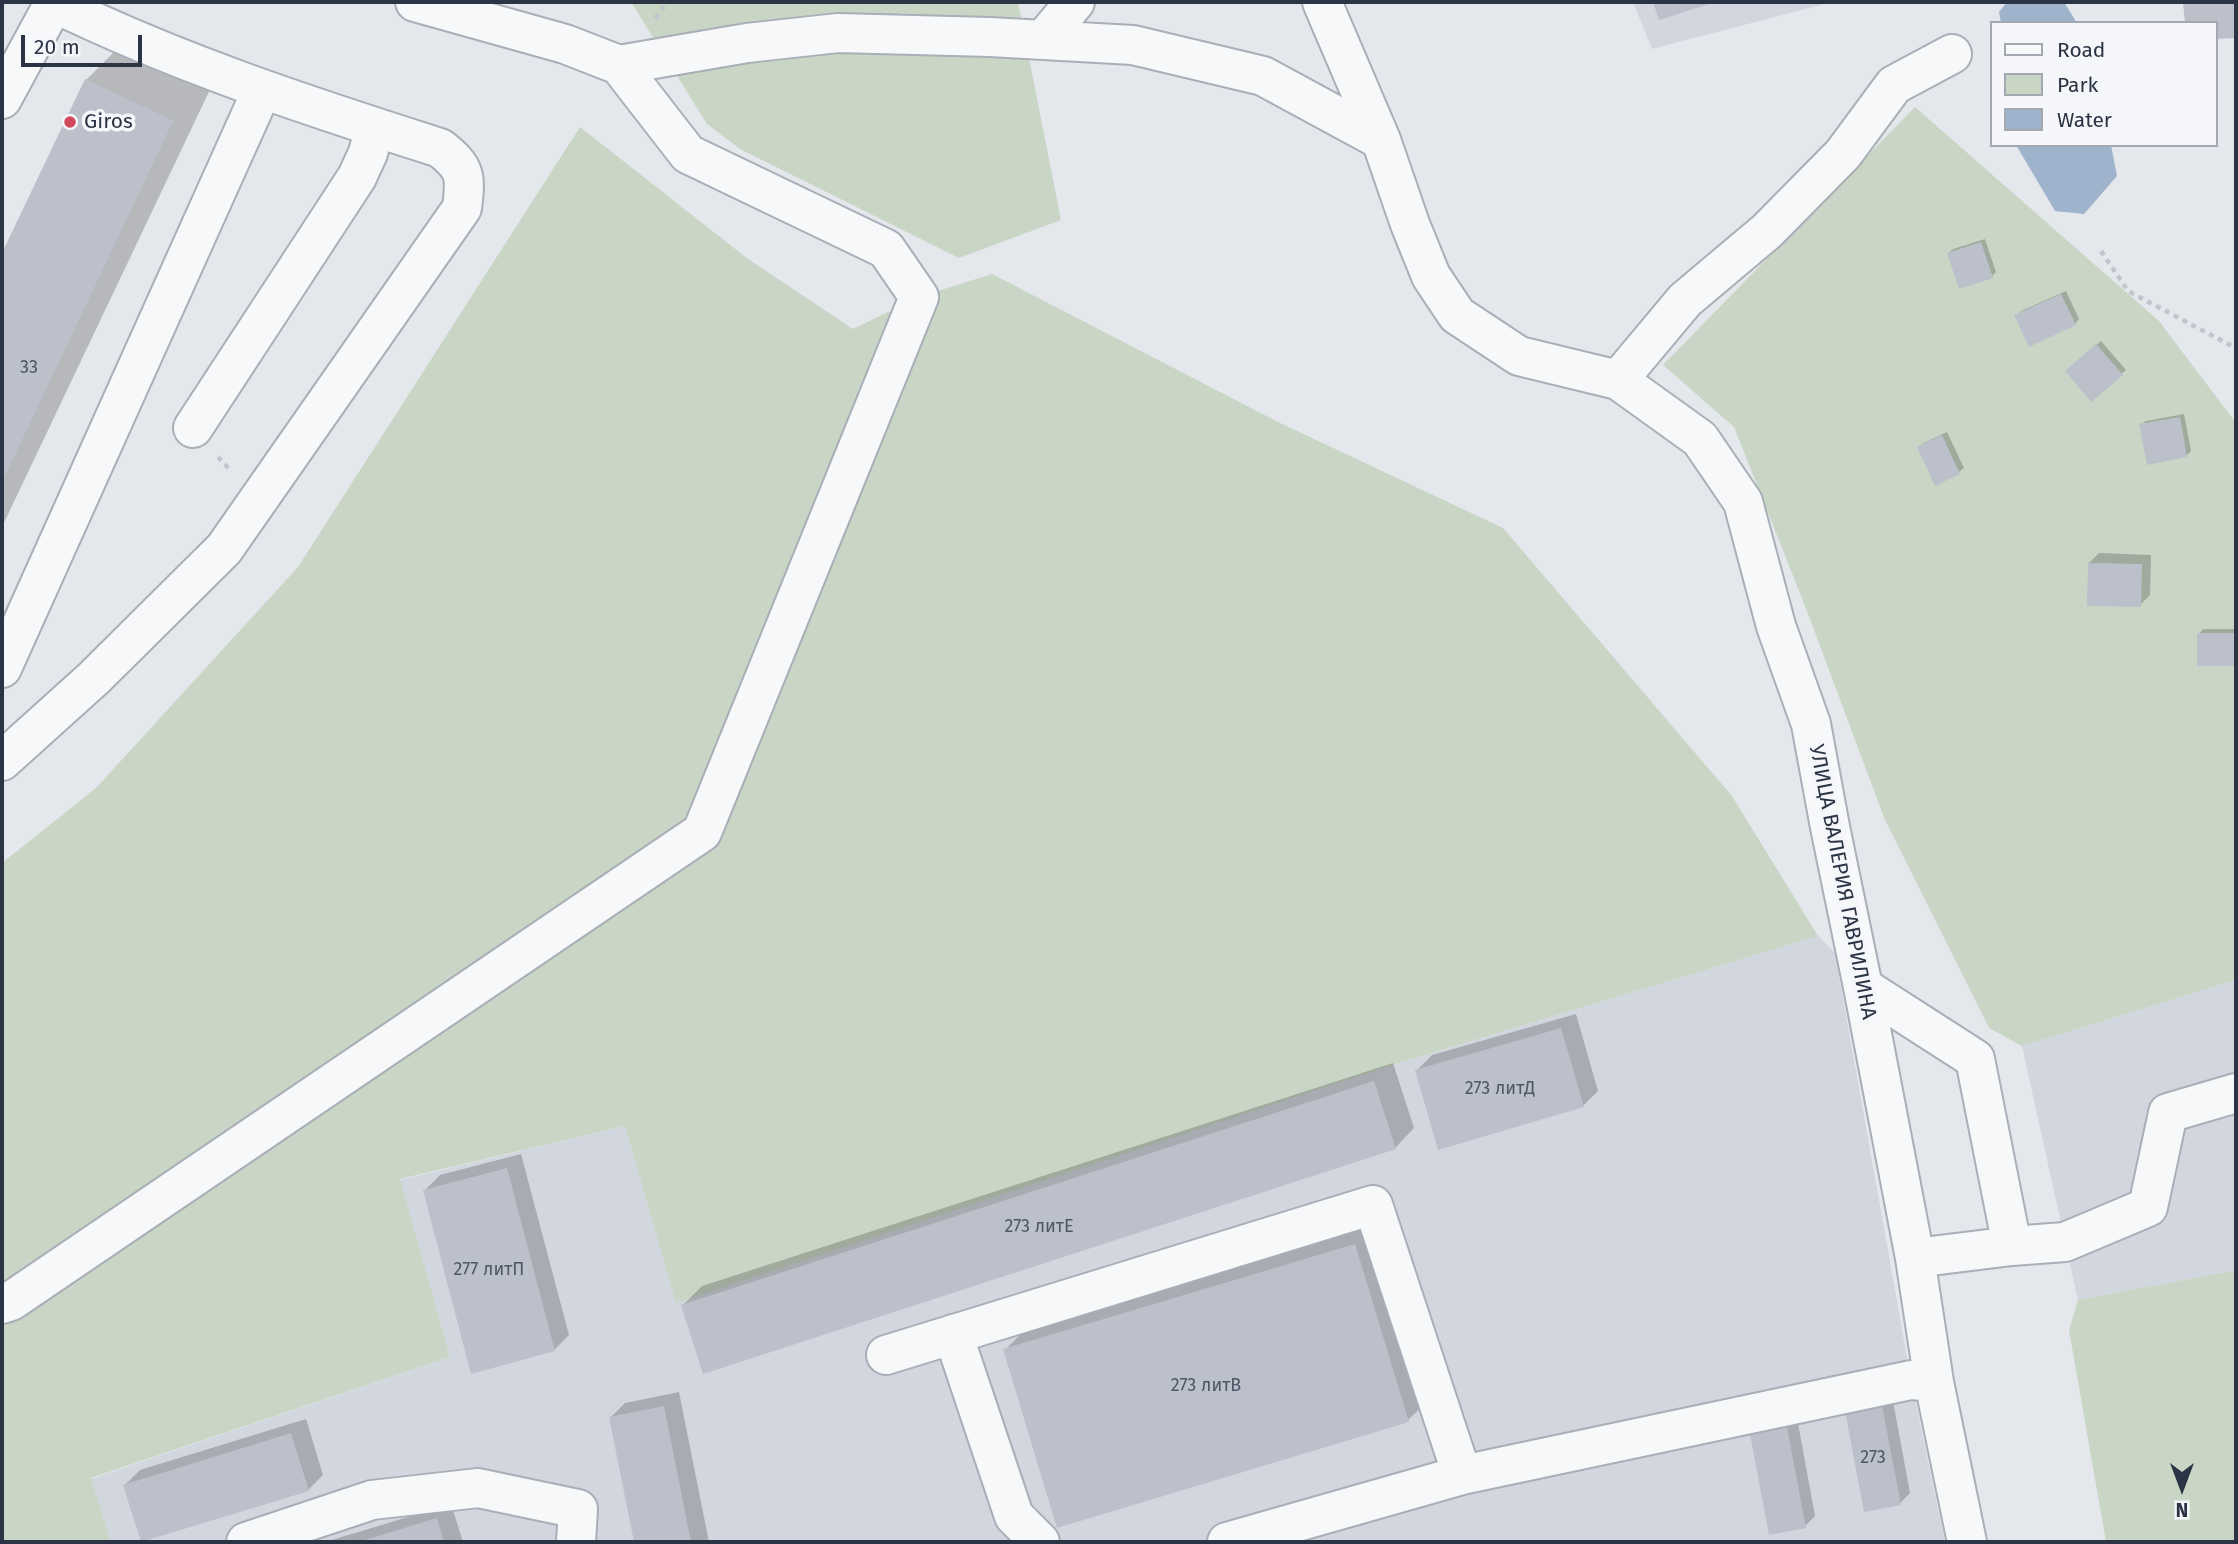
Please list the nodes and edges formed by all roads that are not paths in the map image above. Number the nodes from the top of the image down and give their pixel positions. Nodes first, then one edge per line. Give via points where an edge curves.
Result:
1 (53, 2) edge
2 (415, 2) edge
3 (1075, 2) edge
4 (1322, 2) edge
5 (1043, 40) junction
6 (1952, 54) dead end
7 (619, 65) junction
8 (262, 90) junction
9 (2, 99) edge
10 (375, 127) junction
11 (1381, 140) junction
12 (1618, 380) junction
13 (193, 428) dead end
14 (2, 668) edge
15 (2, 761) edge
16 (1864, 987) junction
17 (2236, 1093) edge
18 (2012, 1245) junction
19 (1915, 1258) junction
20 (2, 1304) edge
21 (953, 1334) junction
22 (886, 1355) dead end
23 (1934, 1382) junction
24 (1462, 1475) junction
25 (246, 1542) edge
26 (576, 1542) edge
27 (1040, 1542) edge
28 (1227, 1542) edge
29 (1967, 1542) edge

1 - 8 street
1 - 9 street
2 - 7 street via 565,44
3 - 5 street
4 - 11 street, УЛИЦА ВАЛЕРИЯ ГАВРИЛИНА
5 - 7 street via 838,33
5 - 11 street via 1133,45 1263,76
6 - 12 street via 1894,85 1843,154 1767,231 1685,300
7 - 20 street via 688,154 886,249 919,297 702,832
8 - 10 street
8 - 14 street
10 - 13 street via 357,177
10 - 15 street via 440,148 457,161 465,182 461,208 224,549 94,678
11 - 12 street, УЛИЦА ВАЛЕРИЯ ГАВРИЛИНА via 1431,276 1457,315 1519,356
12 - 16 street, УЛИЦА ВАЛЕРИЯ ГАВРИЛИНА via 1700,439 1743,502 1776,626 1811,723
16 - 18 street via 1975,1059
16 - 19 street, УЛИЦА ВАЛЕРИЯ ГАВРИЛИНА
17 - 18 street via 2168,1113 2148,1207 2065,1242
18 - 19 street
19 - 23 street, УЛИЦА ВАЛЕРИЯ ГАВРИЛИНА
21 - 22 street
21 - 24 street via 1373,1205
21 - 27 street via 1014,1516
23 - 24 street via 1911,1380
23 - 29 street, УЛИЦА ВАЛЕРИЯ ГАВРИЛИНА
24 - 28 street
25 - 26 street via 372,1500 478,1488 578,1509

